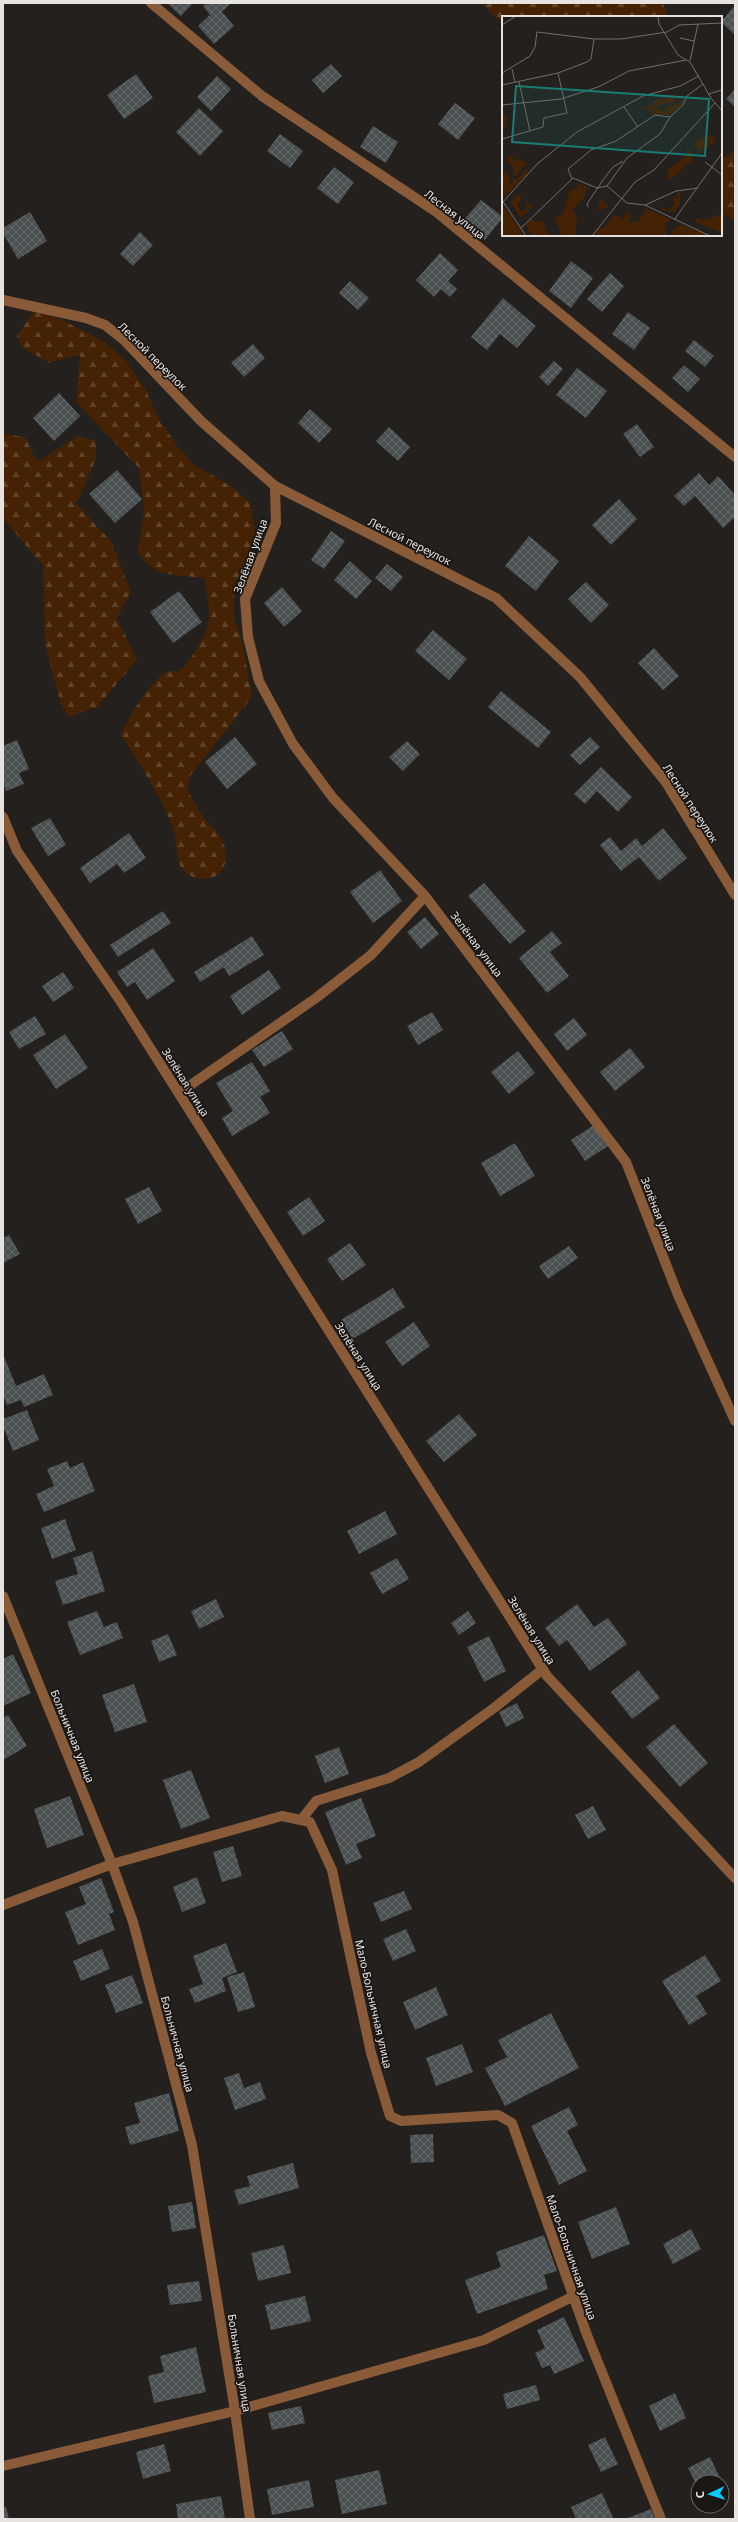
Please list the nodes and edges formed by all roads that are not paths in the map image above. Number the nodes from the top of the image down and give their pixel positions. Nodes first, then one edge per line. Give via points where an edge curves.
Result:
1 (151, 3) edge
2 (3, 300) edge
3 (735, 457) edge
4 (275, 486) junction
5 (3, 816) edge
6 (735, 895) edge
7 (425, 896) junction
8 (179, 1093) junction
9 (735, 1421) edge
10 (3, 1596) edge
11 (543, 1669) junction
12 (301, 1820) junction
13 (112, 1864) junction
14 (735, 1878) edge
15 (3, 1905) edge
16 (574, 2296) junction
17 (235, 2411) junction
18 (3, 2466) edge
19 (250, 2519) edge
20 (661, 2519) edge

1 - 3 street, Лесная улица via 262,96 435,211
2 - 4 street, Лесной переулок via 86,318 104,325 124,340 201,422
4 - 6 street, Лесной переулок via 496,598 580,677 665,781
4 - 7 street, Зелёная улица via 276,523 245,599 248,637 259,681 293,744 333,798
5 - 8 street, Зелёная улица via 18,851 122,1002
7 - 8 street via 371,955 316,998
7 - 9 street, Зелёная улица via 626,1162 678,1295
8 - 11 street, Зелёная улица
10 - 13 street, Больничная улица
11 - 12 street via 419,1762 388,1778 316,1800
11 - 14 street, Зелёная улица
12 - 13 street via 282,1816
12 - 16 street, Мало-Больничная улица via 310,1822 332,1870 371,2053 390,2116 401,2121 498,2115 512,2123
13 - 15 street
13 - 17 street, Больничная улица via 133,1922 192,2144
16 - 17 street via 484,2340
16 - 20 street, Мало-Больничная улица via 586,2335
17 - 18 street
17 - 19 street, Больничная улица

